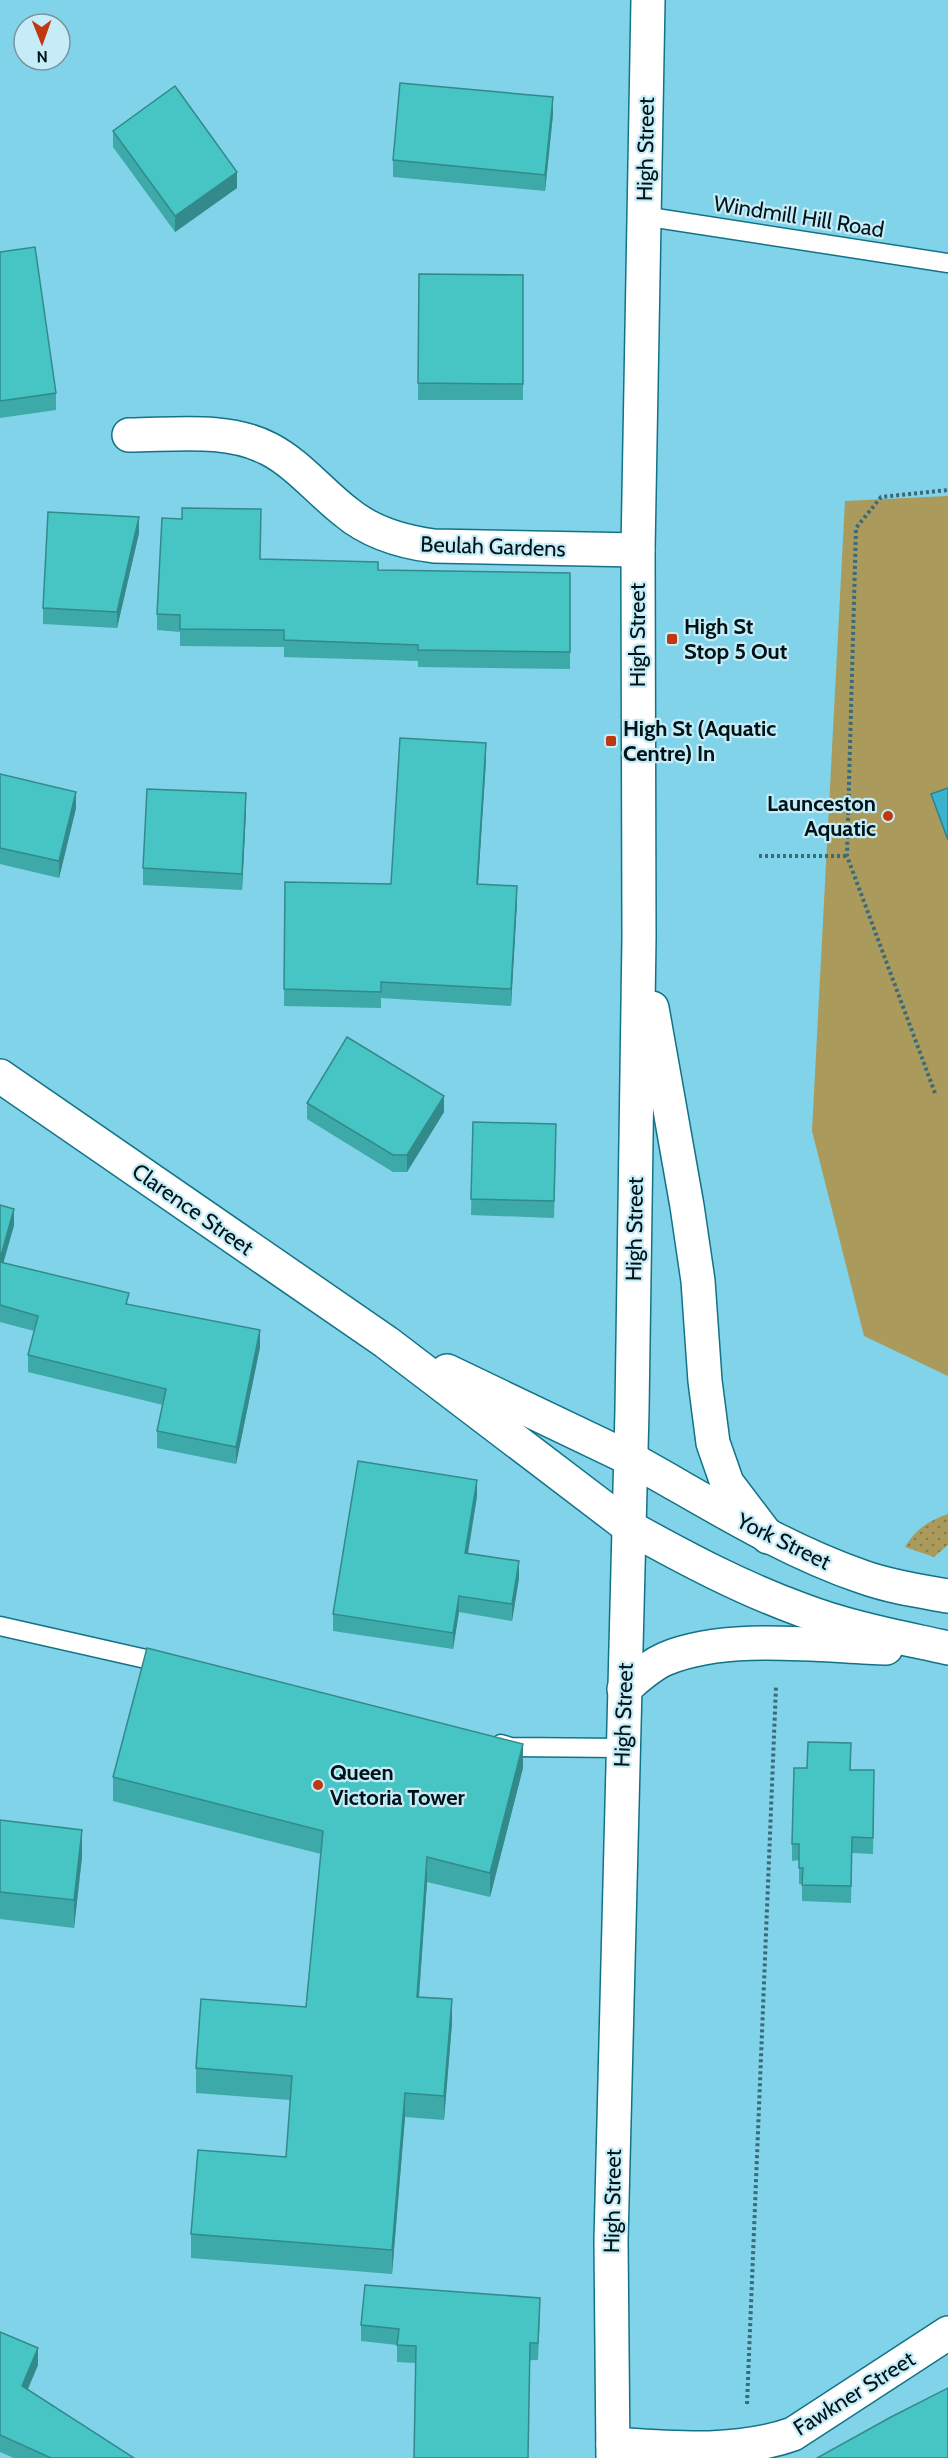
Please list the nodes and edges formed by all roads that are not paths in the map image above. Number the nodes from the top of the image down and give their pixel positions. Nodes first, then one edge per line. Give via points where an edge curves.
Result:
1 (648, 0) edge
2 (643, 216) junction
3 (948, 263) edge
4 (129, 435) dead end
5 (638, 550) junction
6 (639, 938) junction
7 (0, 1076) edge
8 (386, 1342) junction
9 (631, 1459) junction
10 (629, 1527) junction
11 (768, 1537) junction
12 (948, 1596) edge
13 (0, 1626) edge
14 (948, 1649) edge
15 (186, 1669) edge
16 (624, 1689) junction
17 (488, 1741) edge
18 (622, 1748) junction
19 (948, 2333) edge
20 (613, 2451) edge

1 - 2 street, High Street
2 - 3 lane, Windmill Hill Road
2 - 5 street, High Street
4 - 5 street, Beulah Gardens via 221,435 267,448 286,459 347,514 366,526 413,543
5 - 6 street, High Street
6 - 9 street, High Street
6 - 11 street via 698,1281 713,1443 727,1483
7 - 8 street, Clarence Street
8 - 9 street, Clarence Street
8 - 10 street, Clarence Street
9 - 10 street, High Street
9 - 11 street, York Street
10 - 14 street via 703,1568 803,1611
10 - 16 street, High Street
11 - 12 street, York Street via 863,1577
13 - 15 lane
14 - 16 street via 731,1644 665,1659
16 - 18 street, High Street
17 - 18 lane via 511,1746
18 - 20 street, High Street via 611,2228
19 - 20 street, Fawkner Street via 793,2434 770,2442

